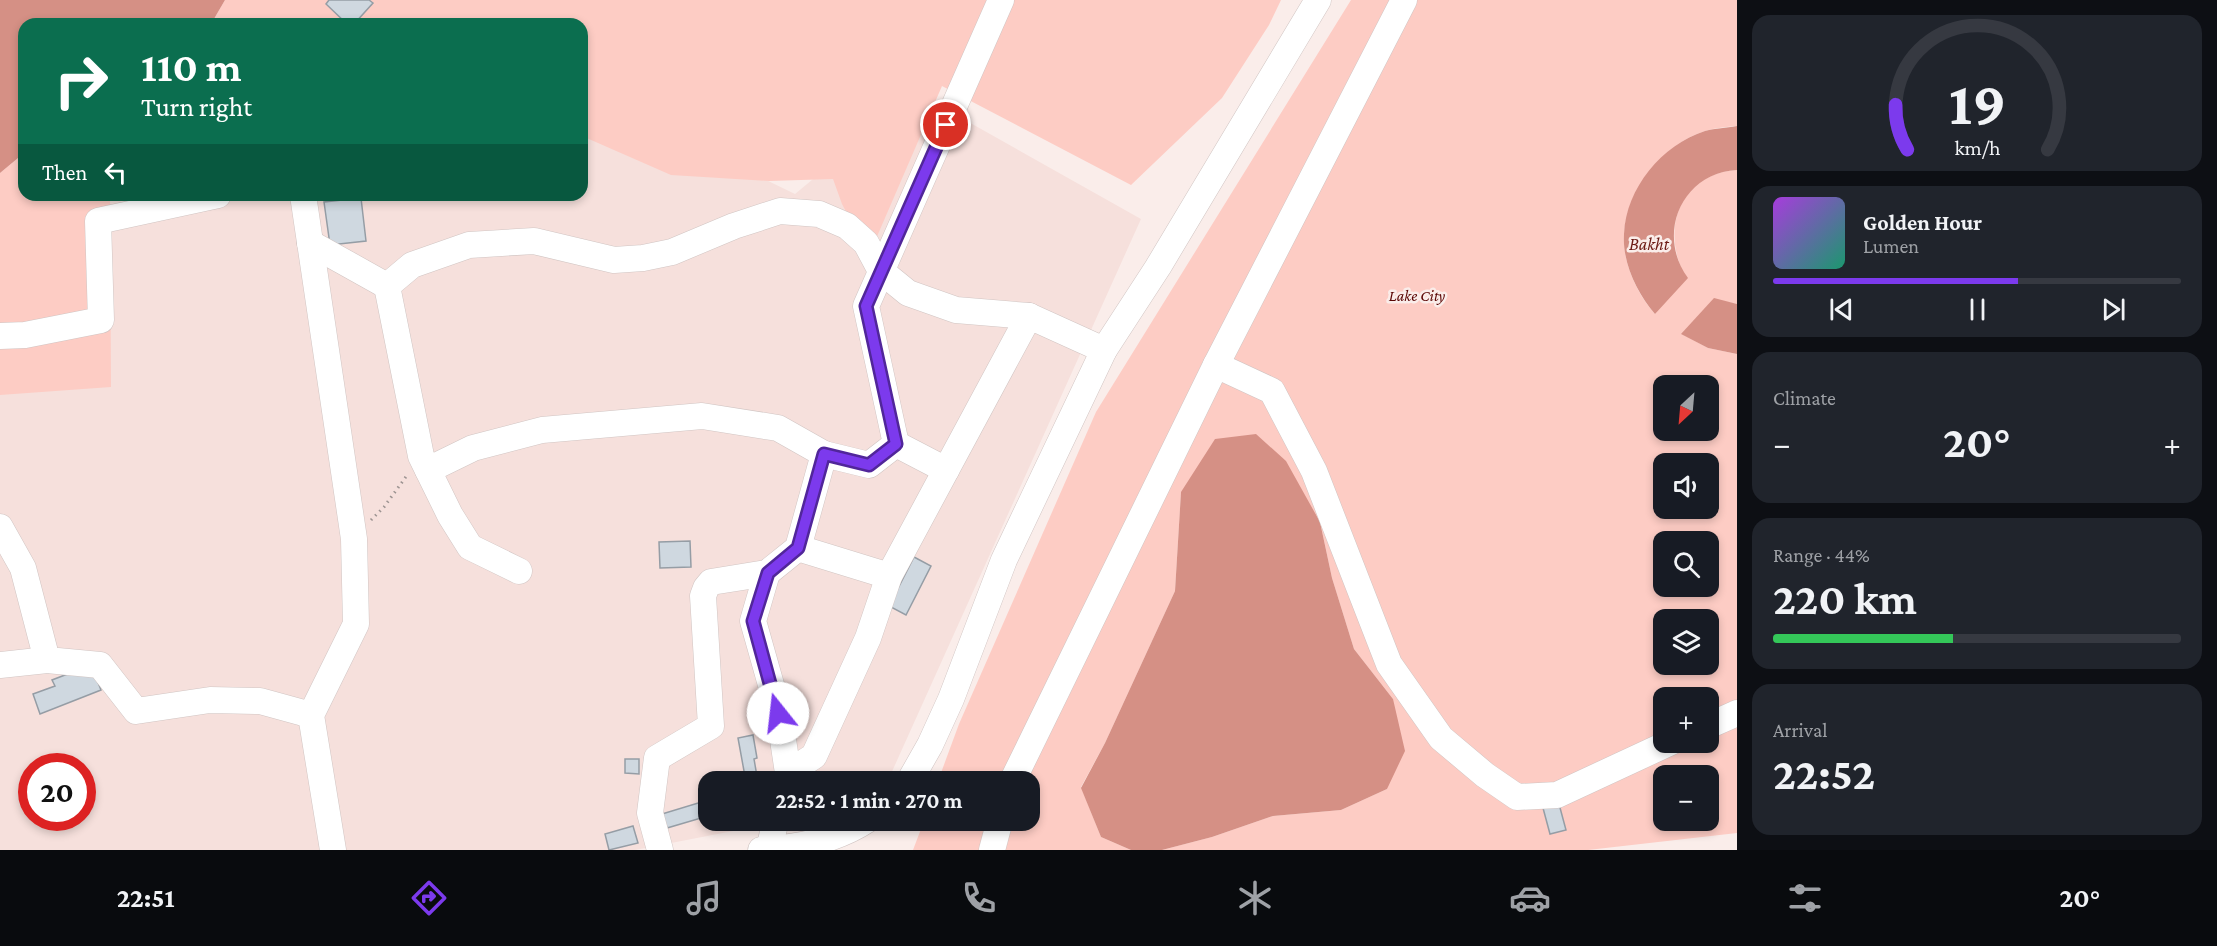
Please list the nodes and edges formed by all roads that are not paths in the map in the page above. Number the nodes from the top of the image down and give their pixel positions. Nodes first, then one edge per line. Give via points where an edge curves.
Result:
1 (1001, 0) edge
2 (1318, 0) edge
3 (1404, 0) edge
4 (190, 201) edge
5 (304, 201) edge
6 (310, 243) junction
7 (881, 271) junction
8 (387, 286) junction
9 (1029, 316) junction
10 (0, 336) edge
11 (1104, 350) junction
12 (1216, 365) junction
13 (896, 444) junction
14 (824, 454) junction
15 (424, 463) junction
16 (946, 470) junction
17 (0, 527) edge
18 (798, 548) junction
19 (519, 571) dead end
20 (768, 573) junction
21 (889, 576) junction
22 (47, 660) junction
23 (0, 665) edge
24 (1737, 713) edge
25 (311, 715) junction
26 (1719, 721) edge
27 (1653, 750) edge
28 (786, 771) edge
29 (796, 771) edge
30 (915, 771) edge
31 (1017, 771) edge
32 (772, 831) edge
33 (997, 831) edge
34 (856, 834) edge
35 (333, 850) edge
36 (660, 850) edge
37 (765, 850) edge
38 (992, 850) edge

1 - 7 street
2 - 11 street
3 - 12 street
4 - 10 street via 98,221 101,320
5 - 6 street
6 - 8 street
6 - 25 street via 354,539 356,624
7 - 8 street via 866,243 848,226 819,214 780,211 672,252 643,258 614,260 534,241 469,245 412,265
7 - 9 street via 908,293 956,310
7 - 13 street via 866,306
8 - 15 street
9 - 11 street
9 - 16 street
11 - 30 street via 1004,560 951,699
12 - 27 street via 1272,391 1314,471 1389,664 1441,738 1517,797 1557,795
12 - 31 street
13 - 14 street via 869,465
13 - 16 street
14 - 15 street via 778,428 702,416 542,430
14 - 18 street
15 - 19 street via 470,547
16 - 21 street
17 - 22 street via 23,568
18 - 20 street
18 - 21 street
20 - 28 street via 753,621 778,713
20 - 36 street via 720,579 706,588 703,596 711,726 657,758 650,813
21 - 29 street via 868,638 814,756
22 - 23 street
22 - 25 street via 100,665 136,711 210,700 260,701
24 - 26 street
25 - 35 street
32 - 37 street
33 - 38 street
34 - 37 street

